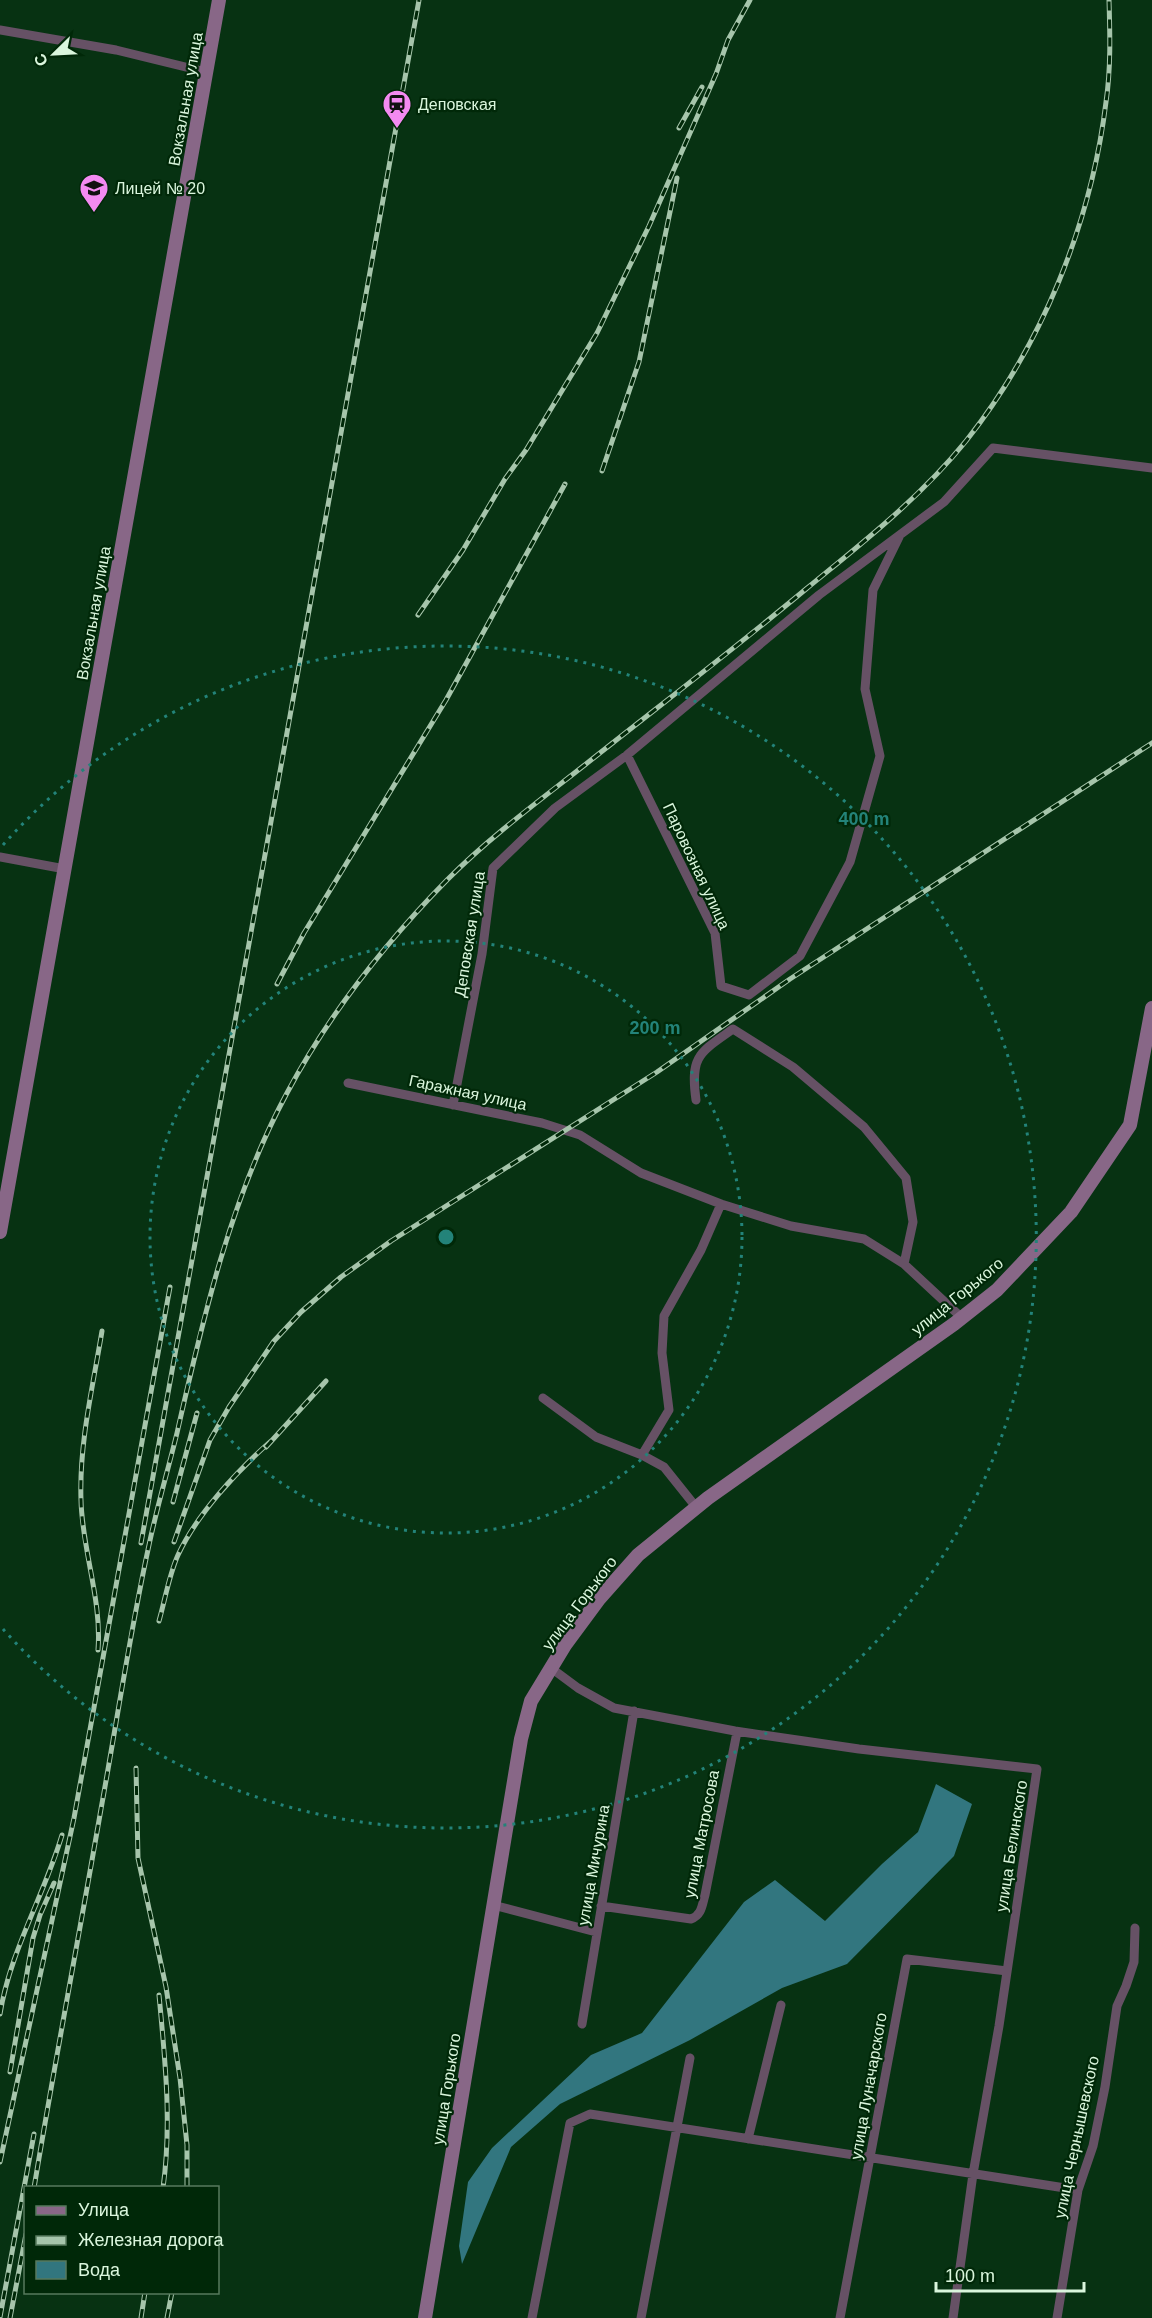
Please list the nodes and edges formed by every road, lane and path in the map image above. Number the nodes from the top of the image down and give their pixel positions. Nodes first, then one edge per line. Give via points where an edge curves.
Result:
1 (219, 0) edge
2 (0, 30) edge
3 (206, 72) junction
4 (1152, 468) edge
5 (900, 535) junction
6 (627, 755) junction
7 (0, 857) edge
8 (65, 869) junction
9 (1152, 1008) edge
10 (348, 1083) dead end
11 (696, 1100) dead end
12 (453, 1105) junction
13 (721, 1204) junction
14 (0, 1232) edge
15 (904, 1264) junction
16 (961, 1317) junction
17 (543, 1398) dead end
18 (642, 1455) junction
19 (696, 1507) junction
20 (551, 1668) junction
21 (634, 1712) junction
22 (737, 1731) junction
23 (493, 1905) junction
24 (601, 1906) junction
25 (1135, 1928) dead end
26 (596, 1932) junction
27 (1007, 1971) junction
28 (781, 2005) dead end
29 (582, 2024) dead end
30 (690, 2058) dead end
31 (675, 2127) junction
32 (748, 2139) junction
33 (870, 2158) junction
34 (973, 2174) junction
35 (1078, 2190) junction
36 (425, 2318) edge
37 (532, 2318) edge
38 (641, 2318) edge
39 (840, 2318) edge
40 (953, 2318) edge
41 (1057, 2318) edge

1 - 3 main road, Вокзальная улица
2 - 3 street via 116,50
3 - 8 main road, Вокзальная улица
4 - 5 street, Паровозная улица via 993,447 944,502
5 - 6 street, Паровозная улица via 819,595
5 - 6 street, Паровозная улица via 873,590 865,689 880,756 850,862 800,956 749,995 721,986 715,933
6 - 12 street, Деповская улица via 555,808 493,868 482,954
7 - 8 street
8 - 14 main road, Вокзальная улица
9 - 16 main road, улица Горького via 1130,1125 1071,1212 997,1290
10 - 12 street, Гаражная улица
11 - 15 street via 693,1076 701,1052 733,1029 793,1067 864,1127 906,1178 913,1222
12 - 13 street, Гаражная улица via 580,1135 641,1173
13 - 15 street via 791,1226 864,1239
13 - 18 street via 664,1316 662,1353 669,1410
15 - 16 street
16 - 19 main road, улица Горького
17 - 18 street via 596,1437
18 - 19 street via 664,1467
19 - 20 main road, улица Горького via 638,1555 599,1599
20 - 21 street, улица Белинского via 614,1708
20 - 23 main road, улица Горького via 531,1701 521,1739
21 - 22 street, улица Белинского
21 - 24 street, улица Мичурина
22 - 24 street, улица Матросова via 705,1895 697,1917
22 - 27 street, улица Белинского via 1037,1769
23 - 26 street
23 - 36 main road, улица Горького
24 - 26 street, улица Мичурина
25 - 35 street, улица Чернышевского via 1134,1962 1117,2006 1093,2146
26 - 29 street, улица Мичурина
27 - 33 street, улица Луначарского via 907,1959
27 - 34 street, улица Белинского
28 - 32 street
30 - 31 street
31 - 32 street
31 - 37 street via 590,2114 570,2123
31 - 38 street
32 - 33 street
33 - 34 street
33 - 39 street, улица Луначарского
34 - 35 street
34 - 40 street, улица Белинского
35 - 41 street, улица Чернышевского

